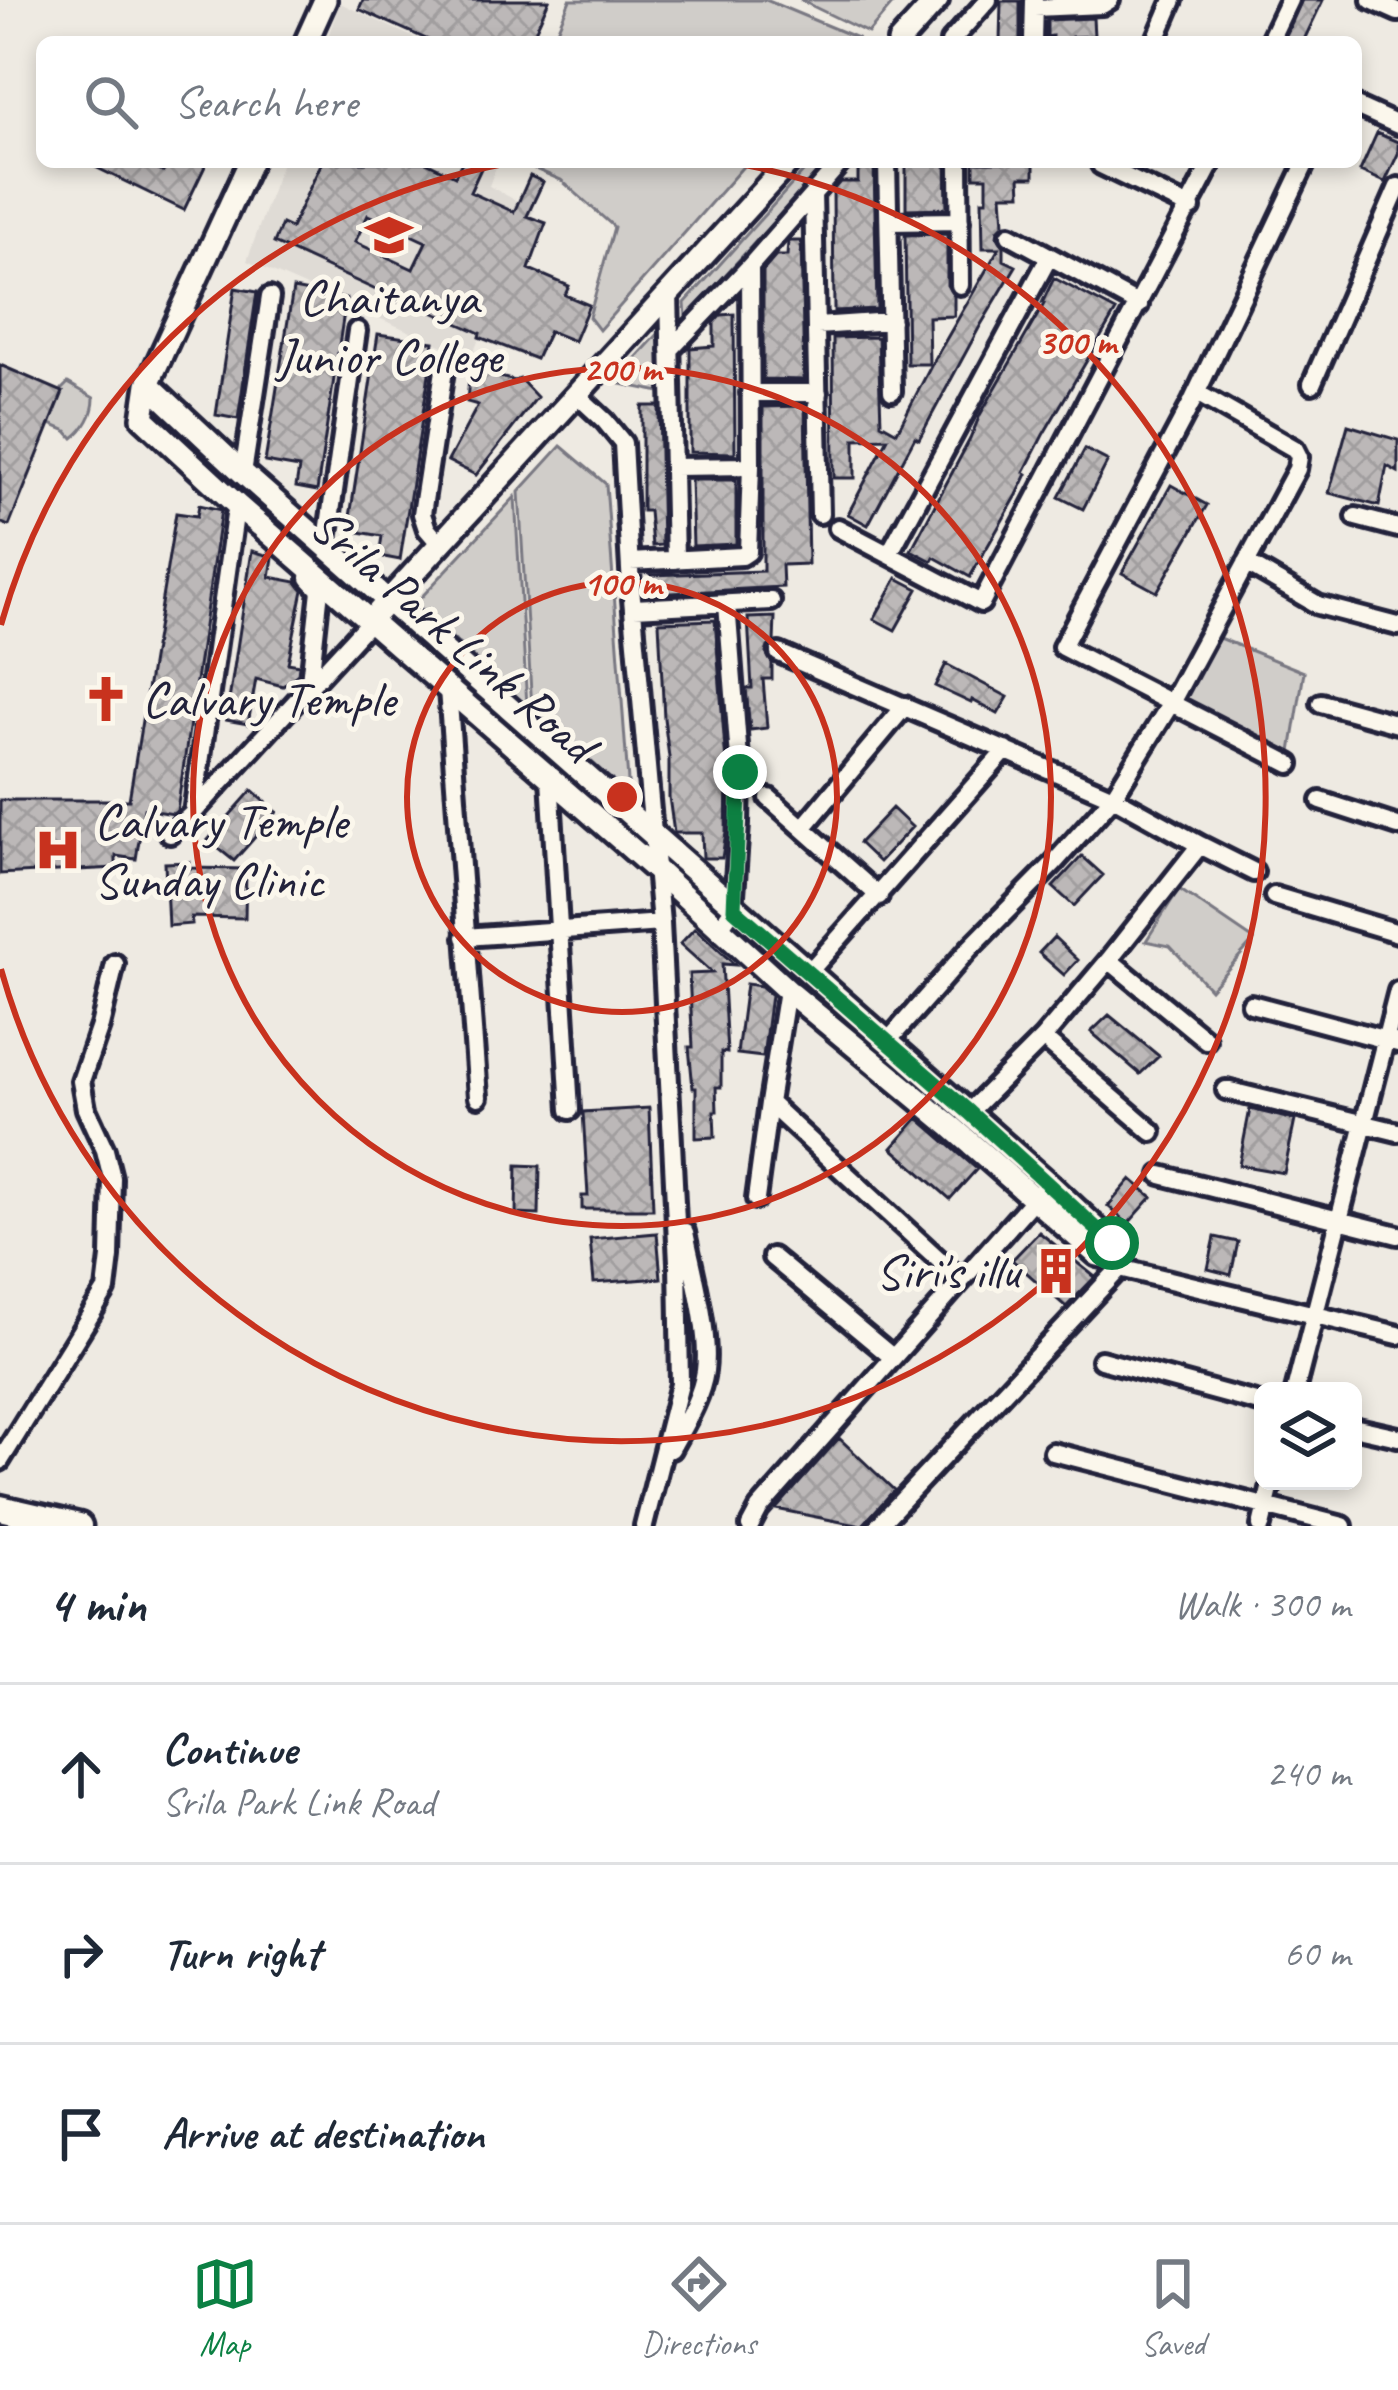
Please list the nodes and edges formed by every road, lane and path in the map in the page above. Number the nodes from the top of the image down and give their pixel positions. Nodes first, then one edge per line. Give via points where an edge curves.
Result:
1 (325, 0) edge
2 (937, 0) edge
3 (988, 0) edge
4 (1110, 0) edge
5 (1173, 0) edge
6 (1288, 0) edge
7 (1371, 0) edge
8 (1034, 4) edge
9 (1398, 13) edge
10 (309, 36) edge
11 (904, 36) edge
12 (958, 36) edge
13 (1033, 36) edge
14 (1158, 36) edge
15 (1272, 36) edge
16 (1362, 109) edge
17 (1398, 125) edge
18 (247, 168) edge
19 (783, 168) edge
20 (836, 168) edge
21 (887, 168) edge
22 (959, 168) edge
23 (1107, 168) edge
24 (1209, 168) edge
25 (1303, 168) edge
26 (1398, 188) edge
27 (813, 193) junction
28 (1191, 208) junction
29 (960, 221) junction
30 (889, 222) junction
31 (1010, 236) dead end
32 (1049, 257) junction
33 (750, 266) junction
34 (960, 285) dead end
35 (669, 292) junction
36 (270, 297) dead end
37 (1139, 305) junction
38 (891, 321) junction
39 (817, 326) junction
40 (357, 331) dead end
41 (670, 350) junction
42 (445, 364) dead end
43 (148, 384) junction
44 (1312, 384) dead end
45 (892, 391) dead end
46 (818, 392) junction
47 (1197, 392) junction
48 (576, 394) junction
49 (750, 394) junction
50 (751, 466) junction
51 (673, 467) junction
52 (243, 473) junction
53 (820, 514) dead end
54 (1356, 517) dead end
55 (1398, 528) edge
56 (838, 529) dead end
57 (439, 543) junction
58 (326, 548) junction
59 (889, 554) junction
60 (675, 560) junction
61 (630, 562) junction
62 (1246, 563) junction
63 (771, 601) dead end
64 (387, 602) junction
65 (728, 604) junction
66 (634, 608) junction
67 (370, 621) junction
68 (1398, 626) edge
69 (779, 653) dead end
70 (448, 689) junction
71 (308, 690) junction
72 (1171, 703) junction
73 (1321, 703) dead end
74 (905, 706) junction
75 (1398, 724) edge
76 (1006, 750) junction
77 (1290, 764) dead end
78 (550, 778) junction
79 (1113, 797) junction
80 (769, 798) dead end
81 (1321, 800) dead end
82 (194, 813) junction
83 (1398, 826) edge
84 (803, 828) junction
85 (170, 834) dead end
86 (654, 838) junction
87 (1200, 844) junction
88 (656, 871) junction
89 (1255, 872) dead end
90 (879, 896) junction
91 (1274, 896) dead end
92 (727, 918) junction
93 (661, 923) junction
94 (560, 931) junction
95 (1398, 933) edge
96 (465, 937) junction
97 (1109, 960) junction
98 (115, 964) dead end
99 (808, 973) junction
100 (787, 990) junction
101 (1398, 991) edge
102 (1251, 1004) dead end
103 (1042, 1038) junction
104 (1206, 1040) dead end
105 (888, 1041) junction
106 (1392, 1042) edge
107 (1226, 1090) dead end
108 (478, 1097) dead end
109 (769, 1102) junction
110 (570, 1110) dead end
111 (969, 1112) junction
112 (1364, 1124) junction
113 (1152, 1132) dead end
114 (1398, 1132) edge
115 (1161, 1175) dead end
116 (1040, 1191) junction
117 (756, 1199) dead end
118 (1339, 1220) junction
119 (1398, 1235) edge
120 (772, 1257) dead end
121 (1117, 1263) junction
122 (961, 1280) junction
123 (1315, 1314) junction
124 (1398, 1335) edge
125 (892, 1357) junction
126 (1101, 1360) dead end
127 (1297, 1382) edge
128 (1254, 1402) edge
129 (1362, 1429) edge
130 (1398, 1437) edge
131 (1053, 1452) dead end
132 (0, 1461) edge
133 (1270, 1490) edge
134 (1266, 1505) junction
135 (0, 1508) edge
136 (79, 1526) edge
137 (644, 1526) edge
138 (750, 1526) edge
139 (878, 1526) edge
140 (1261, 1526) edge
141 (1343, 1526) edge

1 - 10 street
2 - 11 street
3 - 12 street
4 - 8 street
5 - 14 street
6 - 15 street
7 - 9 street
8 - 13 street
16 - 17 street
18 - 43 street
19 - 35 street
20 - 27 street
21 - 30 street
22 - 29 street
23 - 28 street
24 - 28 street
25 - 47 street
26 - 44 street
27 - 33 street
27 - 39 street
28 - 37 street
29 - 30 street
29 - 34 street
30 - 38 street
31 - 32 street
32 - 37 street
32 - 59 street
33 - 41 street
33 - 49 street
35 - 41 street
35 - 48 street
36 - 52 street
37 - 59 street via 982,603
38 - 39 street
38 - 45 street
39 - 46 street
40 - 58 street
41 - 51 street
42 - 57 street via 422,514
43 - 52 street
43 - 67 street, Srila Park Link Road via 143,418
46 - 49 street
46 - 53 street
47 - 62 street via 1299,457
47 - 72 street via 1062,647
48 - 57 street
48 - 61 street via 622,443
49 - 50 street
50 - 51 street
50 - 60 street via 748,552
51 - 60 street
52 - 58 street
54 - 55 street
56 - 59 street
57 - 64 street
58 - 64 street
60 - 61 street
61 - 66 street
62 - 68 street via 1318,605
62 - 72 street
63 - 65 street
64 - 67 street
64 - 86 street
65 - 66 street
65 - 92 street via 740,772
66 - 86 street
67 - 70 street, Srila Park Link Road
67 - 71 street
69 - 74 street
70 - 78 street, Srila Park Link Road
70 - 96 street
71 - 82 street
71 - 82 street via 320,590 235,515
72 - 77 street
72 - 79 street
73 - 75 street
74 - 76 street
74 - 84 street
76 - 79 street
76 - 90 street
78 - 88 street, Srila Park Link Road
78 - 94 street
79 - 87 street
79 - 105 street
80 - 84 street
81 - 83 street
82 - 85 street
84 - 90 street
86 - 88 street
86 - 92 street
87 - 89 street
87 - 97 street
88 - 92 street, Srila Park Link Road
88 - 93 street
90 - 99 street
91 - 95 street
92 - 99 street, Srila Park Link Road
92 - 100 street, Srila Park Link Road
93 - 94 street
93 - 137 street via 674,1175 705,1370 659,1471
94 - 96 street
94 - 110 street
96 - 108 street
97 - 103 street
97 - 104 street
98 - 132 street via 81,1082 112,1178 106,1290
99 - 105 street, Srila Park Link Road
100 - 109 street
100 - 116 street, Srila Park Link Road
101 - 106 street
102 - 106 street
103 - 111 street
103 - 113 street
105 - 111 street, Srila Park Link Road
106 - 112 street
107 - 112 street
109 - 117 street
109 - 122 street
111 - 116 street, Srila Park Link Road
112 - 114 street
112 - 118 street
115 - 118 street
116 - 121 street, Srila Park Link Road via 1099,1255
116 - 122 street
118 - 119 street
118 - 123 street
120 - 125 street
121 - 123 street
121 - 139 street
122 - 125 street
123 - 124 street
123 - 127 street
125 - 138 street
126 - 128 street
129 - 130 street
131 - 134 street
133 - 134 street
134 - 140 street
134 - 141 street
135 - 136 main road

